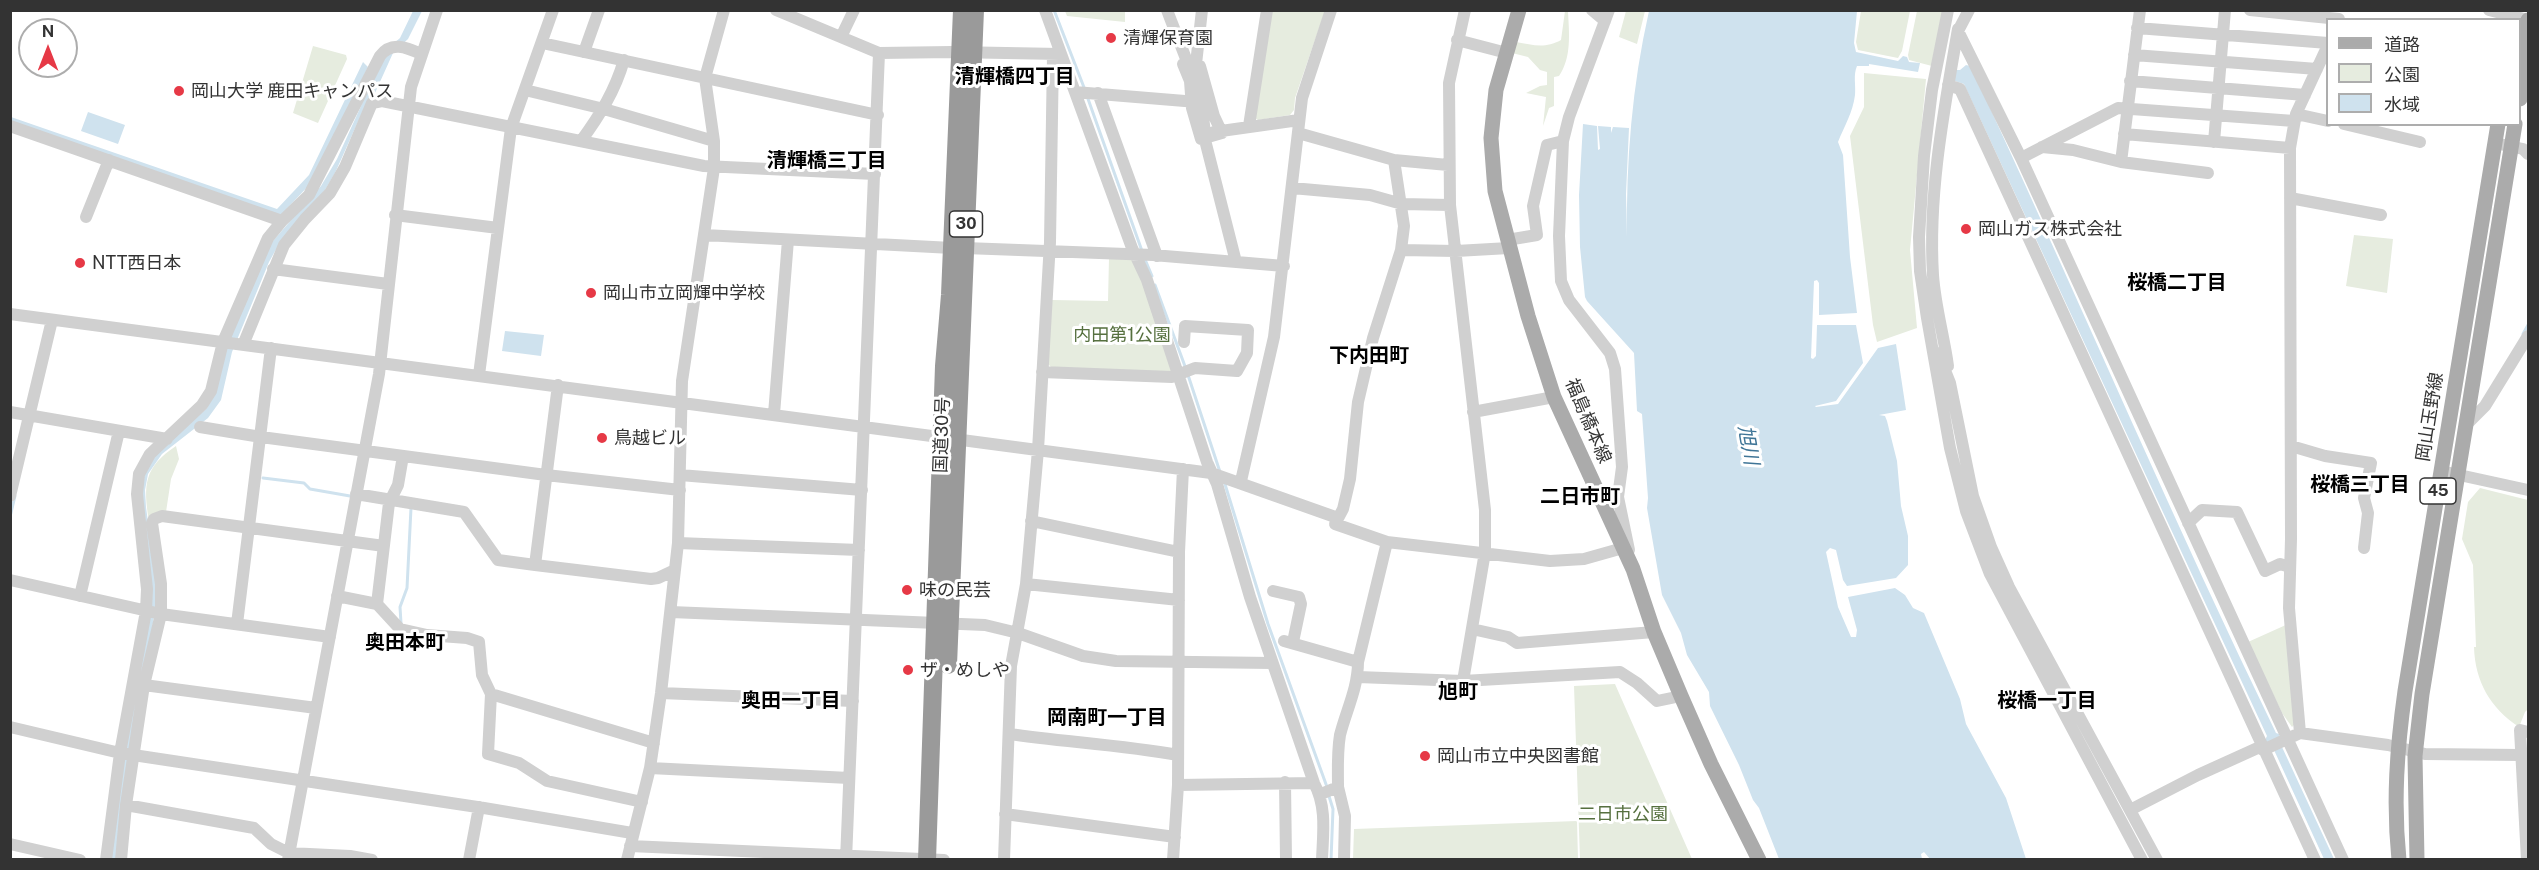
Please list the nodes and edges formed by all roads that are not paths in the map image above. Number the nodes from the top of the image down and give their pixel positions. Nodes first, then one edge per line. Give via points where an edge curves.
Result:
1 (437, 10) edge
2 (553, 10) edge
3 (599, 10) edge
4 (724, 10) edge
5 (776, 10) edge
6 (854, 10) edge
7 (962, 10) edge
8 (975, 10) edge
9 (1045, 10) edge
10 (1167, 10) edge
11 (1202, 10) edge
12 (1267, 10) edge
13 (1331, 10) edge
14 (1465, 10) edge
15 (1520, 10) edge
16 (1592, 10) edge
17 (1948, 10) edge
18 (1961, 10) edge
19 (1969, 10) edge
20 (2140, 10) edge
21 (2225, 10) edge
22 (2250, 10) edge
23 (2489, 10) edge
24 (1607, 16) edge
25 (2329, 18) edge
26 (2528, 19) edge
27 (2137, 28) junction
28 (1958, 31) junction
29 (2223, 35) junction
30 (841, 37) junction
31 (1457, 40) junction
32 (542, 43) junction
33 (2326, 44) edge
34 (2326, 49) edge
35 (584, 52) junction
36 (967, 52) junction
37 (879, 53) junction
38 (1507, 53) junction
39 (421, 54) junction
40 (1057, 54) junction
41 (2134, 55) junction
42 (624, 60) junction
43 (2221, 62) junction
44 (1192, 65) junction
45 (2317, 69) junction
46 (705, 78) junction
47 (2130, 81) junction
48 (1948, 85) junction
49 (2219, 88) junction
50 (525, 90) junction
51 (1087, 93) junction
52 (2521, 93) edge
53 (2305, 95) junction
54 (1195, 102) junction
55 (407, 107) junction
56 (2127, 107) junction
57 (604, 109) junction
58 (2217, 114) junction
59 (878, 115) junction
60 (2295, 117) junction
61 (2326, 121) edge
62 (10, 126) edge
63 (1249, 126) junction
64 (1299, 126) junction
65 (2352, 126) edge
66 (2498, 126) edge
67 (2515, 126) edge
68 (511, 128) junction
69 (1221, 131) junction
70 (2124, 134) junction
71 (1206, 135) junction
72 (581, 141) junction
73 (714, 141) junction
74 (1563, 141) junction
75 (2214, 142) junction
76 (2420, 142) dead end
77 (2495, 143) junction
78 (2512, 146) junction
79 (2041, 147) junction
80 (2290, 148) junction
81 (2529, 154) edge
82 (2021, 158) junction
83 (109, 160) junction
84 (1394, 160) junction
85 (2121, 162) junction
86 (1448, 165) junction
87 (714, 168) junction
88 (2208, 173) dead end
89 (875, 174) junction
90 (1292, 188) junction
91 (2290, 198) junction
92 (1402, 204) junction
93 (1450, 205) junction
94 (395, 215) junction
95 (2381, 216) dead end
96 (86, 217) dead end
97 (282, 221) junction
98 (498, 228) junction
99 (704, 235) junction
100 (788, 240) junction
101 (1508, 244) junction
102 (872, 245) junction
103 (958, 248) junction
104 (1401, 250) junction
105 (1050, 251) junction
106 (1456, 251) junction
107 (1138, 255) junction
108 (1155, 255) junction
109 (1236, 262) junction
110 (1284, 266) junction
111 (273, 269) junction
112 (388, 284) junction
113 (10, 314) edge
114 (52, 320) junction
115 (1929, 332) junction
116 (2529, 336) edge
117 (1184, 342) dead end
118 (233, 343) junction
119 (271, 348) junction
120 (380, 362) junction
121 (1042, 372) junction
122 (1183, 373) junction
123 (479, 375) junction
124 (1950, 383) junction
125 (558, 386) junction
126 (1554, 397) junction
127 (681, 401) junction
128 (10, 412) edge
129 (1473, 412) junction
130 (774, 414) junction
131 (28, 415) junction
132 (2468, 423) junction
133 (865, 426) junction
134 (200, 427) dead end
135 (119, 431) junction
136 (261, 437) junction
137 (949, 437) junction
138 (167, 438) junction
139 (2291, 446) junction
140 (364, 450) junction
141 (1038, 450) junction
142 (403, 456) junction
143 (1183, 469) junction
144 (2441, 471) junction
145 (1218, 474) junction
146 (2459, 474) junction
147 (546, 475) junction
148 (680, 475) junction
149 (1241, 481) junction
150 (680, 490) junction
151 (862, 490) junction
152 (2529, 490) edge
153 (356, 494) junction
154 (10, 496) edge
155 (390, 500) junction
156 (1338, 518) junction
157 (1031, 521) junction
158 (2188, 523) junction
159 (249, 527) junction
160 (347, 540) junction
161 (1387, 542) junction
162 (678, 543) junction
163 (384, 546) junction
164 (1623, 548) junction
165 (2364, 548) dead end
166 (860, 550) junction
167 (1179, 552) junction
168 (1485, 552) junction
169 (535, 566) junction
170 (2290, 567) junction
171 (1633, 569) junction
172 (675, 570) junction
173 (10, 580) edge
174 (1026, 584) junction
175 (1273, 591) dead end
176 (80, 596) junction
177 (337, 596) junction
178 (1179, 600) junction
179 (377, 604) junction
180 (146, 611) junction
181 (671, 612) junction
182 (161, 614) junction
183 (856, 620) junction
184 (943, 623) junction
185 (237, 624) junction
186 (1472, 629) junction
187 (1654, 632) junction
188 (1018, 633) junction
189 (330, 638) junction
190 (1178, 661) junction
191 (1358, 662) junction
192 (1272, 663) junction
193 (1358, 677) junction
194 (1463, 681) junction
195 (144, 685) junction
196 (661, 693) junction
197 (490, 694) junction
198 (1681, 696) junction
199 (853, 700) junction
200 (316, 708) junction
201 (10, 727) edge
202 (2529, 732) edge
203 (2300, 733) junction
204 (1009, 734) junction
205 (2285, 740) junction
206 (654, 743) junction
207 (2397, 747) junction
208 (2265, 748) junction
209 (2415, 752) junction
210 (120, 753) junction
211 (134, 754) junction
212 (1178, 755) junction
213 (2520, 755) junction
214 (650, 768) junction
215 (849, 778) junction
216 (302, 780) junction
217 (1285, 782) junction
218 (1314, 783) junction
219 (1179, 785) junction
220 (1328, 791) junction
221 (642, 802) junction
222 (126, 805) junction
223 (478, 807) junction
224 (2130, 810) junction
225 (1005, 814) junction
226 (632, 833) junction
227 (1175, 837) junction
228 (10, 844) edge
229 (630, 846) junction
230 (289, 856) edge
231 (846, 858) edge
232 (927, 859) edge
233 (939, 859) edge
234 (80, 860) edge
235 (106, 860) edge
236 (121, 860) edge
237 (372, 860) edge
238 (469, 860) edge
239 (627, 860) edge
240 (944, 860) edge
241 (1004, 860) edge
242 (1173, 860) edge
243 (1286, 860) edge
244 (1322, 860) edge
245 (1344, 860) edge
246 (1759, 860) edge
247 (2142, 860) edge
248 (2157, 860) edge
249 (2315, 860) edge
250 (2343, 860) edge
251 (2399, 860) edge
252 (2417, 860) edge
253 (2527, 860) edge

1 - 39 street
2 - 32 street
3 - 35 street
4 - 46 street
5 - 30 street
6 - 30 street
7 - 36 highway, 国道30号 / 30
8 - 36 highway, 国道30号 / 30
9 - 40 street
10 - 44 street
11 - 44 street
12 - 63 street
13 - 64 street via 1302,98
14 - 31 street
15 - 38 main road, 福島橋本線
16 - 24 street
17 - 115 street via 1932,90 1921,197 1920,271
18 - 28 street
19 - 28 street
20 - 27 street
21 - 29 street
22 - 25 street
23 - 26 street
24 - 74 street
26 - 52 main road via 2528,51
27 - 29 street
27 - 41 street
28 - 48 street
28 - 82 street
29 - 33 street
29 - 43 street
30 - 37 street
31 - 38 street
31 - 86 street via 1449,83
32 - 35 street
32 - 50 street
34 - 45 street
35 - 42 street
36 - 37 street
36 - 40 street
36 - 103 highway, 国道30号 / 30
37 - 59 street
38 - 101 main road, 福島橋本線 via 1495,97 1491,138 1495,191
39 - 55 street
39 - 97 street via 404,47 385,49 314,186
40 - 51 street
40 - 105 street
41 - 43 street
41 - 47 street
42 - 46 street
42 - 57 street
43 - 45 street
43 - 49 street
44 - 54 street
44 - 54 street via 1184,64
44 - 69 street via 1200,66
45 - 53 street
46 - 59 street
46 - 73 street
47 - 49 street
47 - 56 street
48 - 124 street via 1938,154 1932,252
48 - 208 street via 1960,89
49 - 53 street
49 - 58 street
50 - 57 street
50 - 68 street
51 - 54 street
51 - 107 street
51 - 108 street
53 - 60 street
54 - 71 street
55 - 68 street
55 - 94 street
55 - 111 street via 382,101 372,104 330,193 290,237
56 - 58 street
56 - 70 street
56 - 79 street
57 - 72 street
57 - 73 street
58 - 60 street
58 - 75 street
59 - 89 street
60 - 61 street
60 - 80 street
62 - 83 street
63 - 64 street
63 - 69 street
64 - 84 street
64 - 90 street
65 - 76 street
66 - 77 main road, 岡山玉野線 / 45
67 - 78 main road, 岡山玉野線 / 45
68 - 72 street
68 - 98 street
69 - 71 street
70 - 75 street
70 - 85 street
71 - 109 street
72 - 87 street
73 - 87 street
74 - 101 street via 1547,145 1544,154 1533,206 1537,236
74 - 171 street via 1559,236 1562,281 1569,300 1610,353 1615,369 1622,468 1618,497
75 - 80 street
77 - 78 street
77 - 144 main road, 岡山玉野線 / 45
78 - 81 street
78 - 132 main road, 岡山玉野線 / 45
79 - 82 street
79 - 85 street
80 - 91 street
82 - 158 street
83 - 96 street
83 - 97 street
84 - 86 street
84 - 92 street
85 - 88 street
86 - 93 street
87 - 89 street
87 - 99 street
89 - 102 street
90 - 92 street via 1370,195
90 - 110 street
91 - 95 street
91 - 139 street
92 - 93 street
92 - 104 street
93 - 106 street
94 - 98 street
94 - 112 street
97 - 118 street via 268,238
98 - 123 street
99 - 100 street
99 - 127 street
100 - 102 street
100 - 130 street
101 - 106 street
101 - 126 main road, 福島橋本線
102 - 103 street
102 - 133 street
103 - 105 street
103 - 137 highway, 国道30号 / 30
104 - 106 street
104 - 156 street via 1373,338 1358,402 1350,478
105 - 107 street
105 - 121 street
106 - 129 street
107 - 108 street
107 - 122 street
108 - 109 street
109 - 110 street
110 - 149 street via 1274,337
111 - 112 street
111 - 118 street
112 - 120 street
113 - 114 street
114 - 118 street
114 - 131 street
115 - 124 street
115 - 247 street via 1950,448 1966,511 1990,574
116 - 132 street via 2485,406
117 - 122 street via 1185,326 1248,330 1246,353 1237,371
118 - 119 street
118 - 138 street via 212,391
119 - 120 street
119 - 136 street
120 - 123 street
120 - 140 street
121 - 122 street via 1172,377
121 - 141 street
122 - 145 street
123 - 125 street
124 - 224 street via 1973,496 1991,547
125 - 127 street
125 - 147 street
126 - 129 street
126 - 164 main road, 福島橋本線
127 - 130 street
127 - 148 street
128 - 131 street
129 - 168 street via 1485,510
130 - 133 street
131 - 135 street
131 - 154 street
132 - 146 main road, 岡山玉野線 / 45
133 - 137 street
133 - 151 street
134 - 136 street
135 - 138 street
135 - 176 street
136 - 140 street
136 - 159 street
137 - 141 street
137 - 184 highway, 国道30号 / 30
138 - 180 street via 142,466 137,483
139 - 165 street via 2372,463 2364,498 2368,513
139 - 170 street
140 - 142 street
140 - 153 street
141 - 143 street
141 - 157 street
142 - 147 street
142 - 155 street via 398,485
143 - 145 street
143 - 167 street
144 - 146 street
144 - 207 main road, 岡山玉野線 / 45
145 - 149 street
145 - 192 street
146 - 152 street
146 - 209 main road, 岡山玉野線 / 45
147 - 150 street
147 - 169 street
148 - 150 street
148 - 151 street
149 - 156 street
150 - 162 street
151 - 166 street
153 - 155 street
153 - 160 street
155 - 163 street
155 - 169 street via 464,512 498,560
156 - 161 street via 1335,524
157 - 167 street
157 - 174 street
158 - 170 street via 2202,510 2237,512 2265,571 2280,564
158 - 205 street
159 - 160 street
159 - 182 street via 162,516 154,519
159 - 185 street
160 - 163 street
160 - 177 street
161 - 168 street
161 - 191 street
162 - 166 street
162 - 172 street
163 - 179 street
164 - 168 street via 1584,559 1550,561
164 - 171 main road, 福島橋本線
166 - 183 street
167 - 178 street
168 - 186 street
169 - 172 street via 651,579
170 - 203 street via 2289,608
171 - 187 main road, 福島橋本線
172 - 181 street
173 - 176 street
174 - 178 street
174 - 188 street
175 - 191 street via 1299,597 1301,604 1288,642
176 - 180 street
177 - 179 street
177 - 189 street
178 - 190 street
179 - 197 street via 400,629 478,642 482,675
180 - 182 street
180 - 210 street
181 - 183 street
181 - 196 street
182 - 185 street
182 - 195 street
183 - 184 street
183 - 199 street
184 - 188 street via 985,625
184 - 232 highway, 国道30号 / 30
184 - 233 highway, 国道30号 / 30
185 - 189 street
186 - 187 street via 1508,637 1517,643
186 - 194 street
187 - 198 main road, 福島橋本線
188 - 190 street via 1083,656 1116,661
188 - 204 street via 1011,666
189 - 200 street
190 - 192 street
190 - 212 street
191 - 193 street
192 - 218 street
193 - 194 street
193 - 220 street
194 - 198 street via 1620,672 1657,700
195 - 200 street
195 - 211 street
196 - 199 street
196 - 206 street
197 - 206 street
197 - 221 street via 488,754 519,762 547,781
198 - 246 main road, 福島橋本線
199 - 215 street
200 - 216 street
201 - 210 street
202 - 213 street via 2520,729
203 - 205 street
203 - 207 street
204 - 212 street
204 - 225 street
205 - 208 street
205 - 250 street
206 - 214 street
207 - 209 street
207 - 251 main road, 岡山玉野線 / 45
208 - 224 street via 2198,775
208 - 249 street
209 - 213 street
209 - 252 main road, 岡山玉野線 / 45
210 - 211 street
210 - 235 street
211 - 216 street
211 - 222 street
212 - 219 street
213 - 253 street
214 - 215 street
214 - 221 street
215 - 231 street
216 - 223 street
216 - 230 street
217 - 218 street
217 - 219 street
217 - 243 street
218 - 220 street
219 - 227 street
220 - 244 street via 1323,804
220 - 245 street via 1345,816
221 - 226 street
222 - 230 street via 254,828
222 - 236 street
223 - 226 street
223 - 238 street
224 - 248 street
225 - 227 street
225 - 241 street
226 - 229 street
227 - 242 street
228 - 234 street
229 - 231 street
229 - 239 street
230 - 237 street
231 - 232 street
232 - 233 street
233 - 240 street

